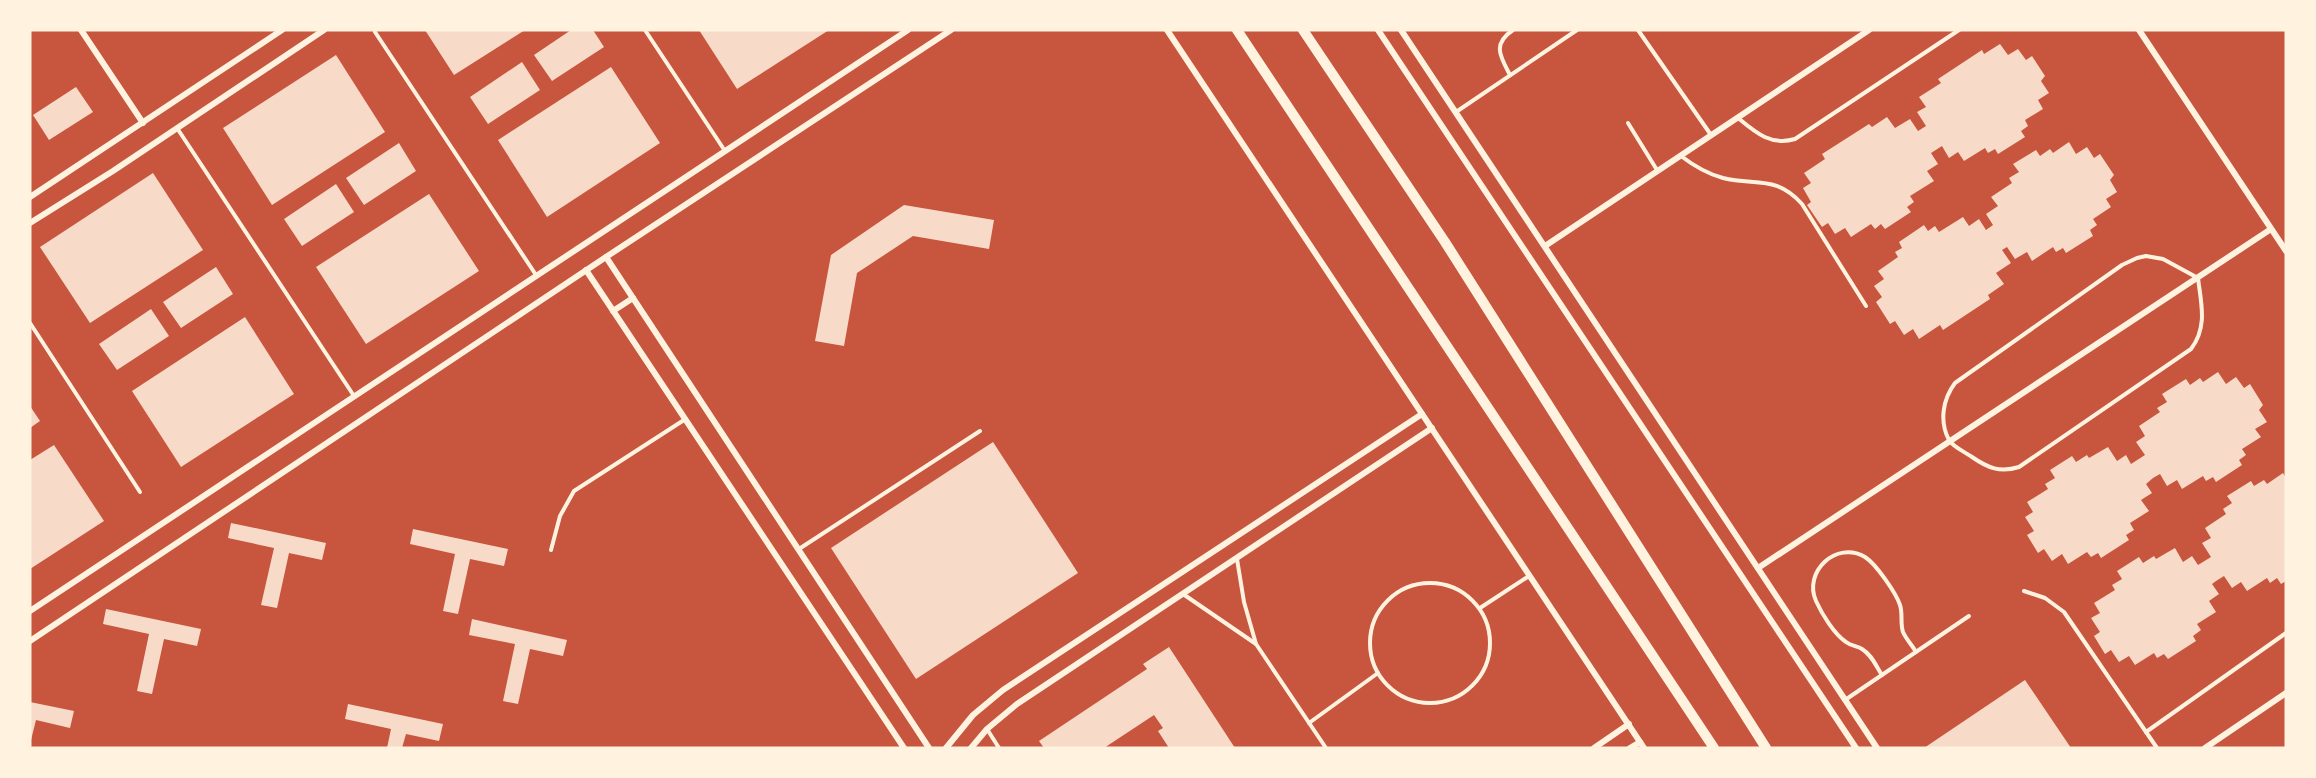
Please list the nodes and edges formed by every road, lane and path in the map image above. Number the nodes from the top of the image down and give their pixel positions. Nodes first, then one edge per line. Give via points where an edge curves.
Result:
1 (81, 30) edge
2 (282, 30) edge
3 (324, 30) edge
4 (645, 30) edge
5 (908, 30) edge
6 (951, 30) edge
7 (1167, 30) edge
8 (1238, 30) edge
9 (1303, 30) edge
10 (1378, 30) edge
11 (1401, 30) edge
12 (1513, 30) edge
13 (1577, 30) edge
14 (1638, 30) edge
15 (1869, 30) edge
16 (1959, 30) edge
17 (2139, 30) edge
18 (375, 32) dead end
19 (1510, 75) junction
20 (1455, 112) junction
21 (1737, 118) junction
22 (143, 123) junction
23 (1628, 123) dead end
24 (177, 128) junction
25 (1711, 135) junction
26 (725, 151) junction
27 (1680, 156) junction
28 (1658, 171) junction
29 (30, 197) edge
30 (30, 223) edge
31 (2271, 229) junction
32 (1545, 246) junction
33 (2286, 251) edge
34 (606, 257) junction
35 (586, 270) junction
36 (537, 276) junction
37 (2198, 278) junction
38 (633, 298) junction
39 (1866, 306) dead end
40 (613, 311) junction
41 (30, 322) edge
42 (355, 396) junction
43 (1422, 414) junction
44 (684, 420) junction
45 (1432, 428) junction
46 (980, 431) dead end
47 (1950, 441) junction
48 (140, 492) dead end
49 (798, 549) junction
50 (550, 550) dead end
51 (1237, 558) junction
52 (1758, 568) junction
53 (1530, 575) junction
54 (2024, 591) dead end
55 (1183, 594) junction
56 (1480, 608) junction
57 (30, 611) edge
58 (1969, 616) dead end
59 (2286, 633) edge
60 (30, 641) edge
61 (1256, 644) junction
62 (1916, 652) junction
63 (1378, 673) junction
64 (1882, 675) junction
65 (2286, 694) edge
66 (1845, 699) junction
67 (1309, 723) junction
68 (1629, 724) junction
69 (987, 729) junction
70 (2146, 732) junction
71 (1640, 742) junction
72 (900, 747) edge
73 (929, 748) edge
74 (946, 748) edge
75 (971, 748) edge
76 (999, 748) edge
77 (1326, 748) edge
78 (1594, 748) edge
79 (1630, 748) edge
80 (1644, 748) edge
81 (1714, 748) edge
82 (1766, 748) edge
83 (1856, 748) edge
84 (1877, 748) edge
85 (2157, 748) edge
86 (2205, 748) edge

1 - 22 street
2 - 22 street
3 - 24 street
4 - 26 lane
5 - 26 street
6 - 34 street
7 - 43 street
8 - 81 street
9 - 82 street via 1445,242
10 - 83 street
11 - 20 street
12 - 19 lane via 1503,39 1499,50
13 - 19 lane
14 - 25 lane
15 - 21 street
16 - 21 lane via 1795,139 1780,142 1765,138
17 - 31 street
18 - 36 lane
19 - 20 lane
20 - 32 street
21 - 25 street
22 - 29 street
23 - 28 lane
24 - 30 street
24 - 42 lane
25 - 27 street
26 - 36 street
27 - 28 street
27 - 39 lane via 1713,174 1769,182 1795,196
28 - 32 street
31 - 33 street
31 - 37 street
32 - 52 street
34 - 35 street
34 - 38 street
35 - 40 street
35 - 60 street
36 - 42 street
37 - 47 street
37 - 47 lane via 2154,257 2137,258 2122,265 1955,383 1943,410
37 - 47 lane via 2202,322 2191,349 2026,463 2012,470 1995,470
38 - 40 street
38 - 49 street
40 - 44 street
41 - 48 lane
42 - 57 street
43 - 45 street
43 - 74 street via 1003,690 973,715
44 - 50 lane via 574,491 560,516
44 - 72 street
45 - 51 street
45 - 53 street
46 - 49 lane
47 - 52 street
49 - 73 street
51 - 55 street
51 - 61 lane
52 - 66 street
53 - 56 lane
53 - 68 street
54 - 70 lane via 2046,598 2064,612
55 - 61 lane
55 - 69 street via 1017,704
56 - 63 lane via 1451,586 1427,583 1403,589 1384,604 1373,626 1371,650
56 - 63 lane via 1489,630 1489,655 1480,677 1462,693 1440,702 1416,701 1394,691
58 - 62 lane
59 - 70 lane
61 - 67 lane
62 - 64 lane
62 - 64 lane via 1903,632 1899,602 1870,561 1848,552 1825,560 1813,582 1818,605 1839,636 1868,654
63 - 67 lane
64 - 66 lane
65 - 86 street
66 - 84 street
67 - 77 lane
68 - 71 street
68 - 78 street
69 - 75 street
69 - 76 lane
70 - 85 lane
71 - 79 street
71 - 80 street

